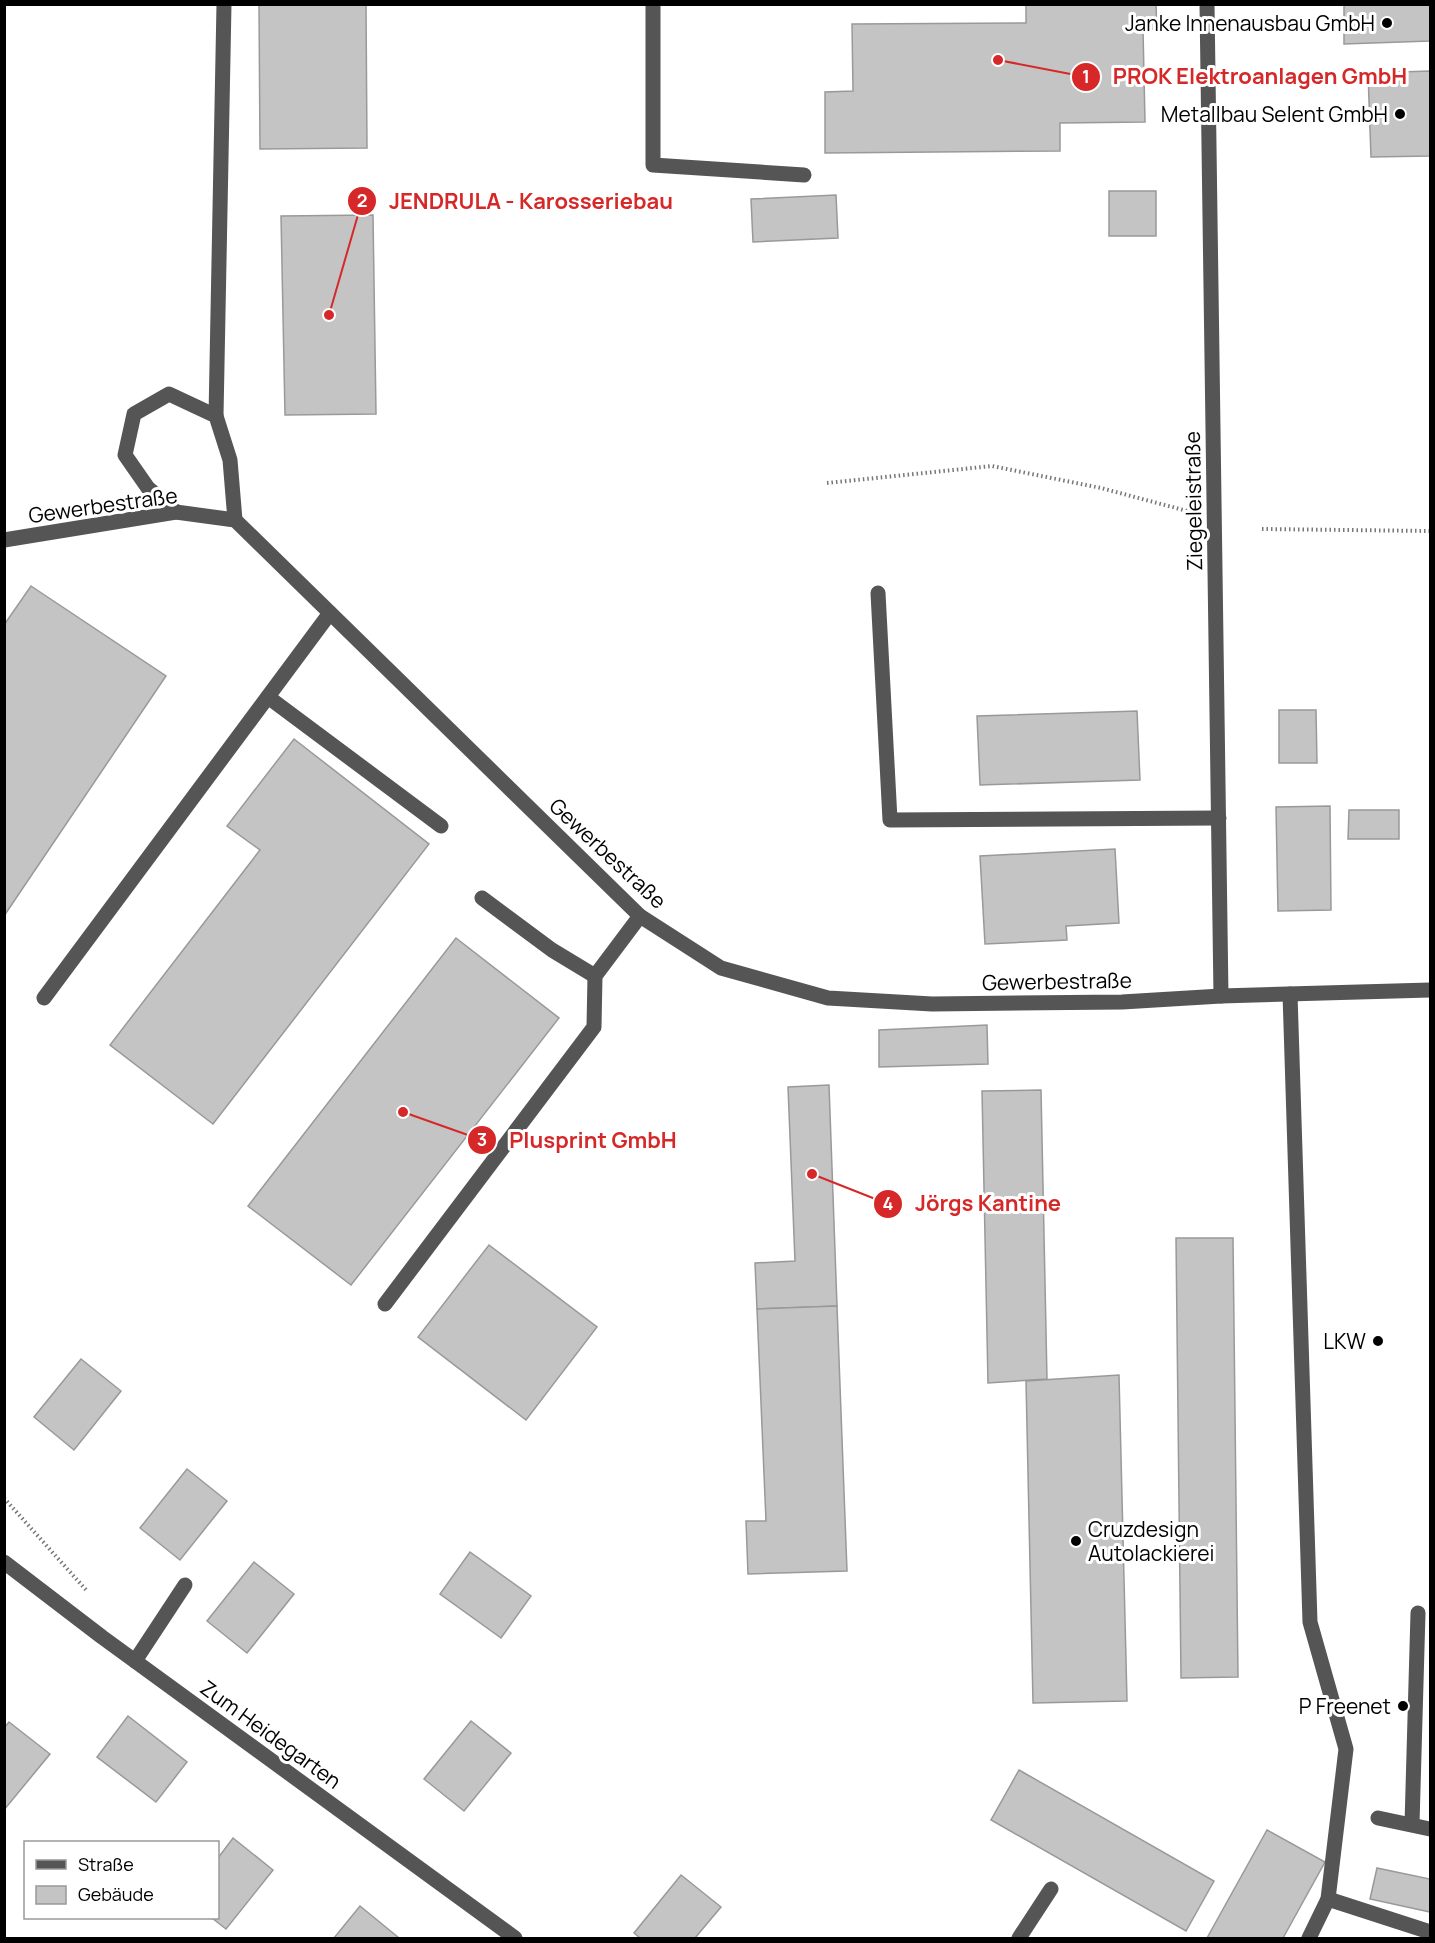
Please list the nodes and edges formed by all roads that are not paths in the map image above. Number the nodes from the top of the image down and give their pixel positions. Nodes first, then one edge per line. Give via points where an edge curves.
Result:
1 (224, 4) edge
2 (653, 4) edge
3 (1207, 4) edge
4 (804, 175) dead end
5 (216, 416) junction
6 (176, 512) junction
7 (235, 520) junction
8 (4, 540) edge
9 (878, 593) dead end
10 (330, 613) junction
11 (268, 697) junction
12 (1219, 818) junction
13 (441, 826) dead end
14 (482, 898) dead end
15 (640, 916) junction
16 (595, 976) junction
17 (1431, 990) edge
18 (1290, 994) junction
19 (1221, 996) junction
20 (44, 998) dead end
21 (385, 1304) dead end
22 (4, 1562) edge
23 (185, 1585) dead end
24 (1418, 1613) dead end
25 (135, 1661) junction
26 (1378, 1818) dead end
27 (1412, 1824) junction
28 (1431, 1829) edge
29 (1051, 1889) dead end
30 (1328, 1899) junction
31 (1431, 1932) edge
32 (497, 1933) edge
33 (515, 1938) edge
34 (1019, 1938) edge
35 (1309, 1938) edge

1 - 5 street
2 - 4 street via 654,165
3 - 12 street, Ziegeleistraße
5 - 6 street via 169,394 134,414 125,455 148,488
5 - 7 street via 230,460
6 - 7 street, Gewerbestraße
6 - 8 street, Gewerbestraße
7 - 10 street, Gewerbestraße
9 - 12 street via 890,820
10 - 11 street
10 - 15 street, Gewerbestraße
11 - 13 street
11 - 20 street
12 - 19 street, Ziegeleistraße
14 - 16 street via 552,950
15 - 16 street
15 - 19 street, Gewerbestraße via 721,968 828,998 932,1004 1122,1002
16 - 21 street via 594,1027
17 - 18 street, Gewerbestraße
18 - 19 street, Gewerbestraße
18 - 30 street via 1310,1622 1346,1749
22 - 25 street, Zum Heidegarten
23 - 25 street
24 - 27 street
25 - 32 street, Zum Heidegarten
26 - 27 street
27 - 28 street
29 - 34 street
30 - 31 street
30 - 35 street
32 - 33 street, Zum Heidegarten

